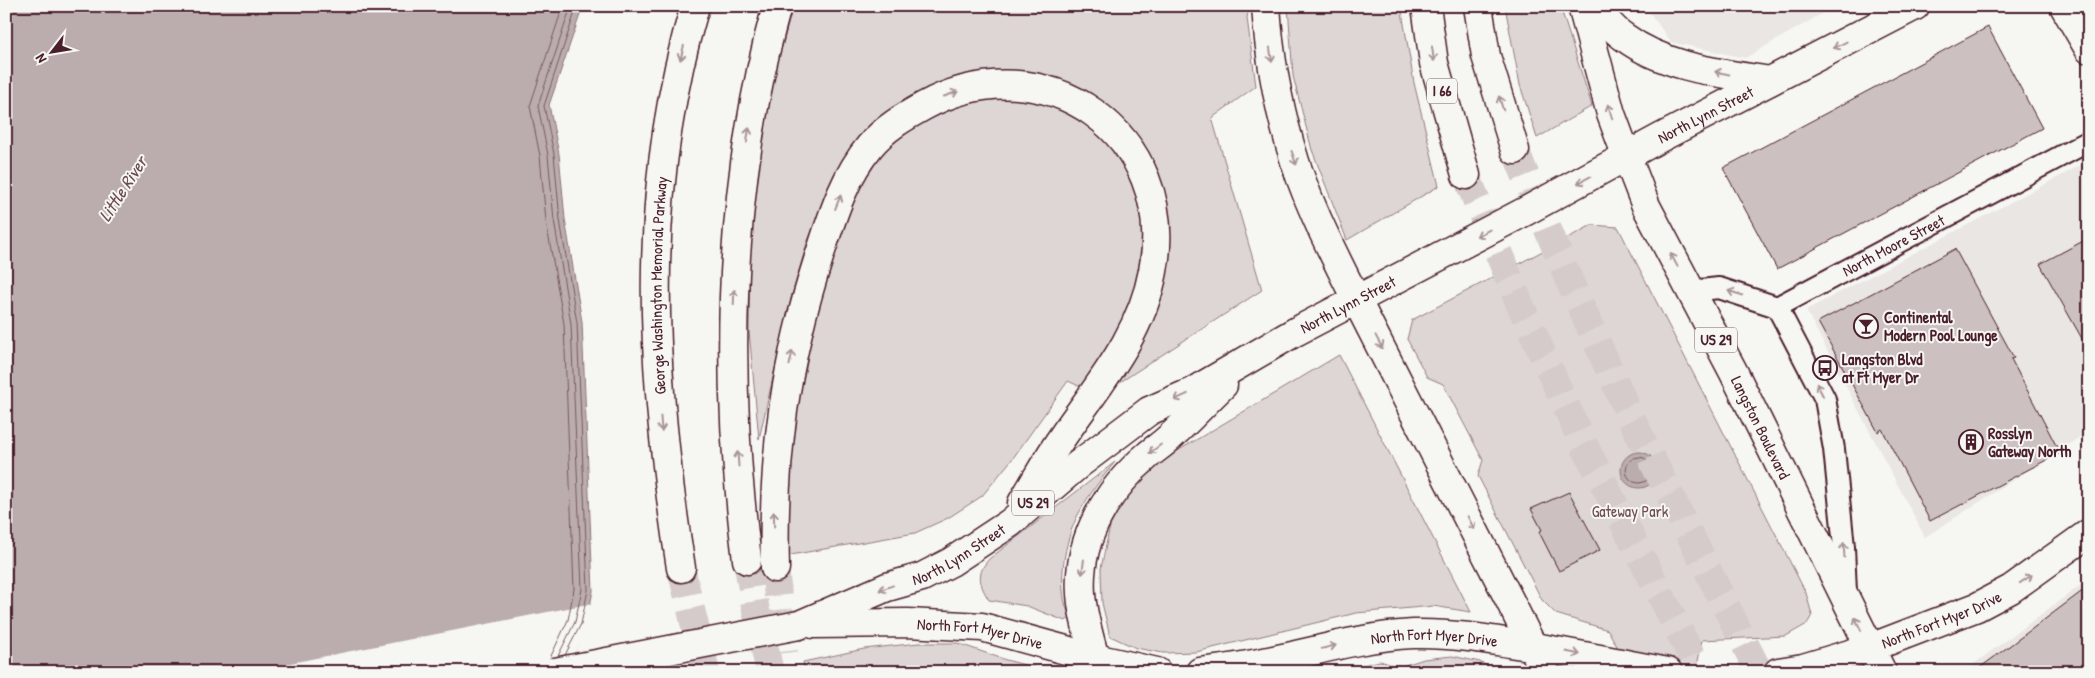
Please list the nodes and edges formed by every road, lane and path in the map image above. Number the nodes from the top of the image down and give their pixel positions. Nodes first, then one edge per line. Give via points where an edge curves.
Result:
1 (695, 6) edge
2 (777, 6) edge
3 (1266, 6) edge
4 (1426, 6) edge
5 (1478, 6) edge
6 (1582, 6) edge
7 (1595, 6) edge
8 (1915, 6) edge
9 (2064, 6) edge
10 (2089, 49) edge
11 (1770, 81) junction
12 (2089, 141) edge
13 (1515, 150) tunnel mouth
14 (1626, 157) junction
15 (1466, 175) tunnel mouth
16 (1691, 291) junction
17 (1356, 299) junction
18 (1777, 307) junction
19 (1254, 355) junction
20 (1010, 523) junction
21 (2089, 533) edge
22 (747, 560) tunnel mouth
23 (681, 568) tunnel mouth
24 (775, 568) tunnel mouth
25 (1846, 599) junction
26 (799, 625) junction
27 (1532, 647) junction
28 (1876, 660) edge
29 (1097, 665) edge
30 (555, 672) edge
31 (1157, 672) edge
32 (1200, 672) edge
33 (1544, 672) edge
34 (1668, 672) edge
35 (1778, 672) edge

1 -> 23 main road, George Washington Memorial Parkway via 670,115 658,204 656,249 661,427
22 -> 2 main road via 736,428 735,272 751,116
3 -> 17 main road via 1273,69 1290,146 1311,204
4 -> 15 main road, I 66 via 1434,64
13 -> 5 main road via 1486,56
14 -> 6 main road, Langston Boulevard
11 -> 7 main road via 1682,65 1660,57 1622,36
8 -> 11 main road, North Lynn Street
9 - 10 main road
11 - 14 main road, North Lynn Street
12 - 18 street, North Moore Street
16 -> 14 main road, Langston Boulevard / US 29 via 1646,206
14 -> 17 main road, North Lynn Street / US 29
18 -> 16 street via 1719,288
16 - 25 main road, Langston Boulevard / US 29
17 - 19 main road, North Lynn Street / US 29
17 -> 27 main road
25 -> 18 street via 1834,448 1825,399
19 -> 20 main road, North Lynn Street / US 29 via 1192,392 1149,411 1079,464
19 -> 29 main road via 1169,439 1126,476 1095,520 1082,566 1081,593
24 -> 20 main road via 778,437 788,372 807,294 842,192 870,145 896,122 950,94 984,85 1003,84 1036,87 1069,98 1104,120 1130,148 1147,181 1158,235 1148,295 1128,340 1061,439
20 -> 26 main road, North Lynn Street / US 29 via 922,577 887,587
28 -> 21 main road, North Fort Myer Drive via 2011,589
28 -> 25 main road, Langston Boulevard / US 29
26 - 29 main road, North Fort Myer Drive / US 29 via 944,624 982,627
26 - 30 main road, US 29, bridge
32 -> 27 main road, North Fort Myer Drive via 1282,658 1343,643 1412,634 1461,636
27 - 33 main road
27 -> 34 main road, North Fort Myer Drive
28 - 35 main road, North Fort Myer Drive
29 - 31 main road, North Fort Myer Drive / US 29

